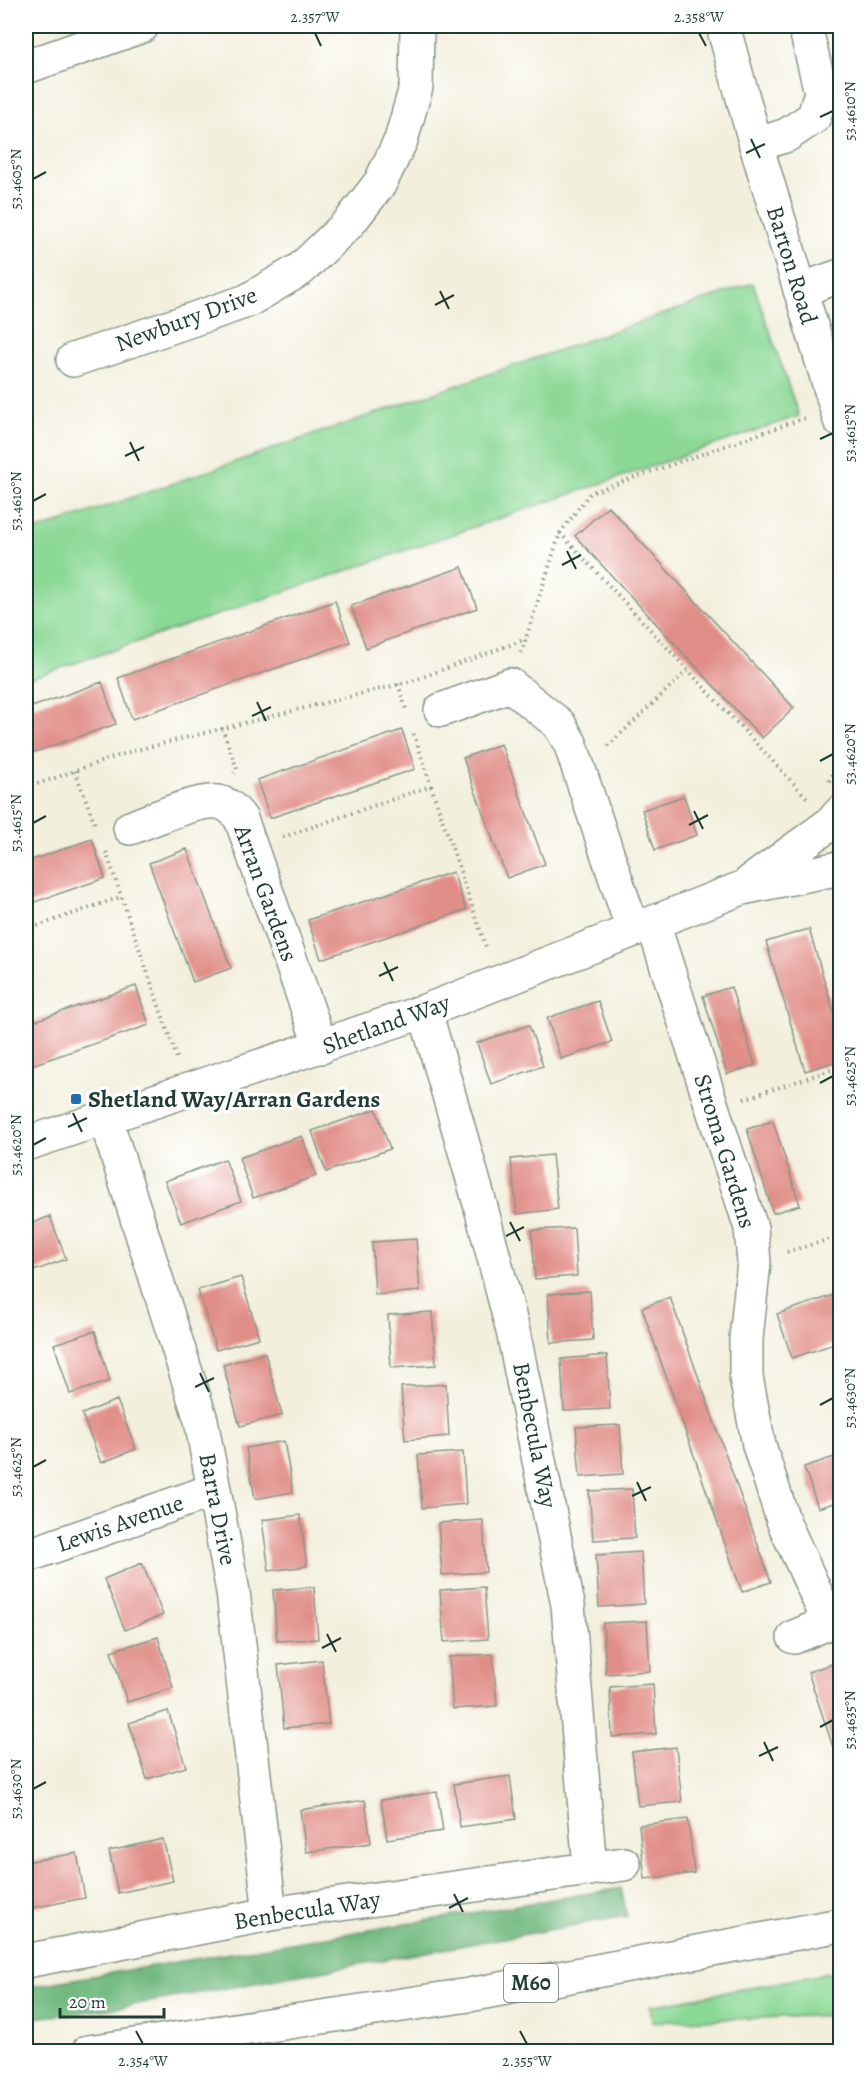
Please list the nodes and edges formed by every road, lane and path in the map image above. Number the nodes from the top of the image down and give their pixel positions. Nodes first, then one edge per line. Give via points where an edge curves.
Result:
1 (142, 26) edge
2 (417, 26) edge
3 (723, 26) edge
4 (804, 26) edge
5 (26, 67) edge
6 (756, 144) junction
7 (840, 276) edge
8 (800, 290) junction
9 (73, 360) dead end
10 (838, 414) edge
11 (560, 533) junction
12 (526, 639) junction
13 (688, 670) junction
14 (398, 684) junction
15 (510, 685) junction
16 (441, 710) dead end
17 (406, 711) dead end
18 (409, 720) dead end
19 (222, 728) junction
20 (75, 771) junction
21 (580, 773) junction
22 (431, 786) junction
23 (26, 788) edge
24 (219, 802) junction
25 (827, 809) edge
26 (115, 833) junction
27 (251, 848) junction
28 (840, 868) edge
29 (742, 888) junction
30 (121, 897) junction
31 (643, 927) junction
32 (26, 930) edge
33 (499, 983) junction
34 (425, 1011) junction
35 (321, 1047) junction
36 (840, 1067) edge
37 (188, 1091) junction
38 (713, 1110) junction
39 (105, 1117) junction
40 (26, 1144) edge
41 (840, 1236) edge
42 (754, 1262) junction
43 (214, 1490) junction
44 (26, 1556) edge
45 (835, 1620) edge
46 (794, 1638) dead end
47 (624, 1864) dead end
48 (590, 1869) junction
49 (270, 1914) junction
50 (840, 1925) edge
51 (26, 1961) edge
52 (88, 2052) edge

1 - 5 main road
2 - 9 main road, Newbury Drive via 416,87 401,140 380,183 349,223 300,269 247,301
3 - 6 main road, Barton Road
4 - 6 main road via 821,92 814,117 787,135
6 - 8 main road, Barton Road
7 - 8 main road
8 - 10 main road, Barton Road
10 - 11 path via 591,493
11 - 12 path
11 - 13 path
12 - 14 path
12 - 15 path
13 - 21 path
13 - 25 path
14 - 17 path
14 - 19 path
15 - 16 main road
15 - 21 main road via 559,724
18 - 22 path
19 - 20 path via 129,752
19 - 24 path via 237,769
20 - 23 path
20 - 26 path
21 - 31 main road
22 - 27 path
22 - 33 path
24 - 26 main road, Arran Gardens via 200,803
24 - 27 main road, Arran Gardens via 233,809 241,819
25 - 29 main road, Shetland Way via 831,823
26 - 30 path
27 - 35 main road, Arran Gardens
28 - 29 main road, Shetland Way
29 - 31 main road, Shetland Way
30 - 32 path
30 - 37 path
31 - 33 main road, Shetland Way
31 - 38 main road, Stroma Gardens
33 - 34 main road, Shetland Way
34 - 35 main road, Shetland Way
34 - 48 main road, Benbecula Way via 513,1331 564,1582
35 - 37 main road, Shetland Way
36 - 38 path
37 - 39 main road, Shetland Way
38 - 42 main road, Stroma Gardens via 751,1228
39 - 40 main road, Shetland Way
39 - 43 main road, Barra Drive via 201,1420
41 - 42 path
42 - 45 main road, Stroma Gardens via 746,1377 759,1445 784,1523
43 - 44 main road, Lewis Avenue
43 - 49 main road, Barra Drive via 233,1592
45 - 46 main road, Stroma Gardens
47 - 48 main road, Benbecula Way
48 - 49 main road, Benbecula Way
49 - 51 main road, Benbecula Way
50 - 52 main road, M60 via 469,1995

